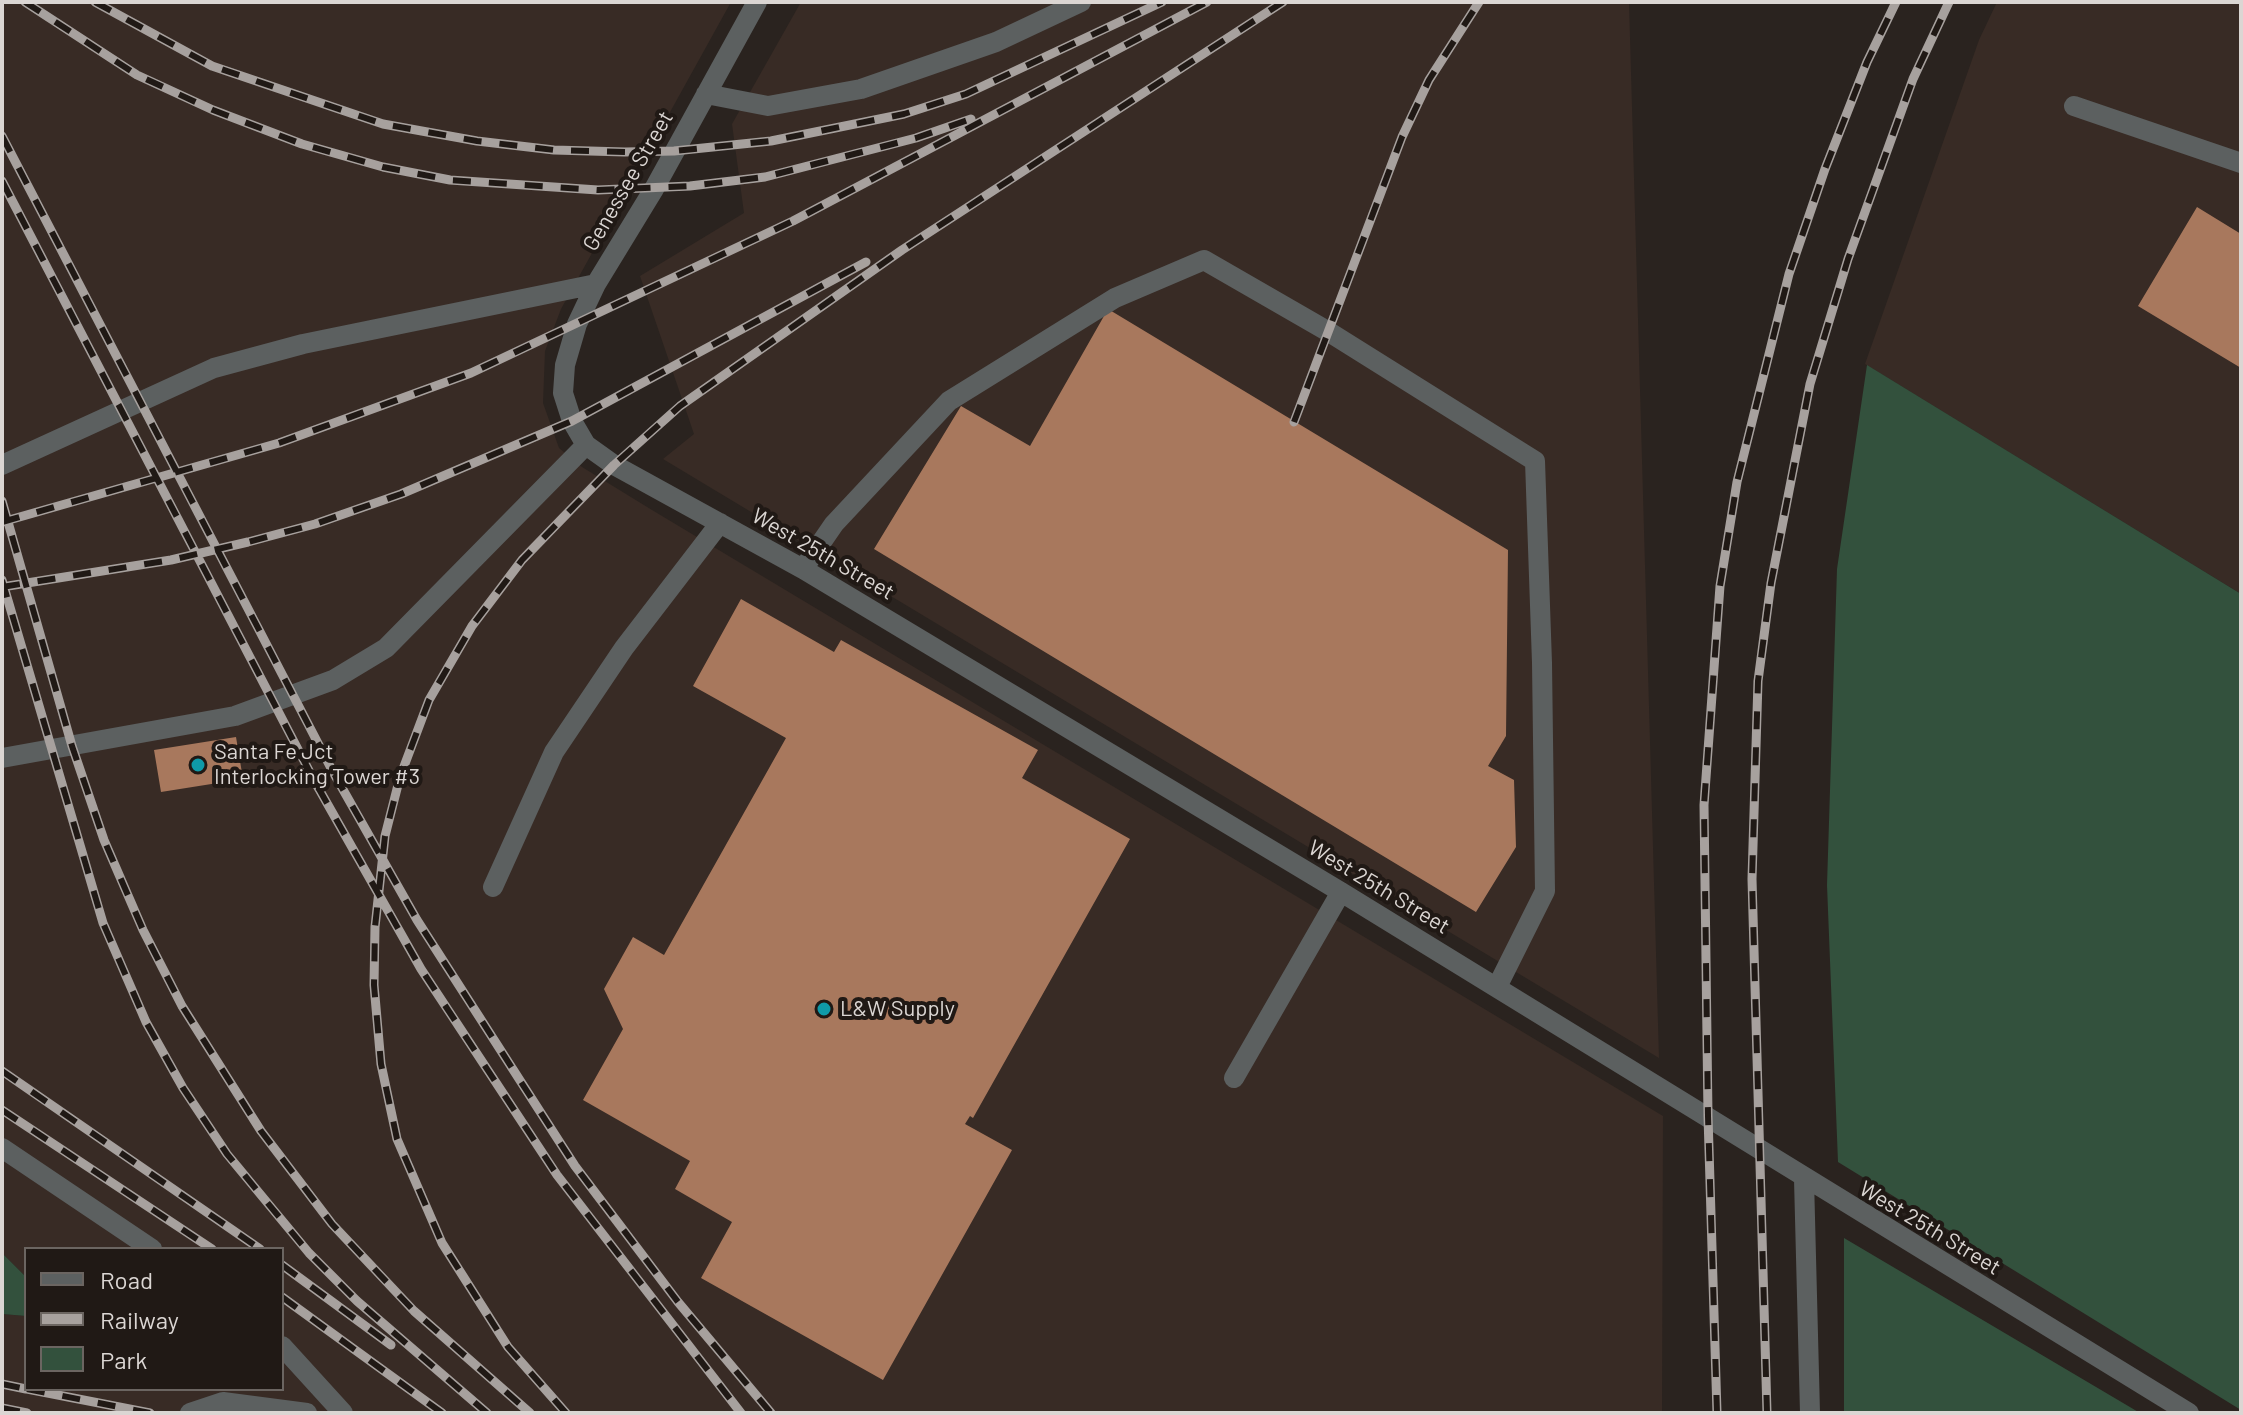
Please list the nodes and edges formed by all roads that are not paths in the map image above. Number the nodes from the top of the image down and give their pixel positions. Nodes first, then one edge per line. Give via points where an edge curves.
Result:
1 (757, 2) edge
2 (1081, 2) edge
3 (706, 94) junction
4 (2074, 106) dead end
5 (2241, 163) edge
6 (596, 284) junction
7 (563, 393) joint
8 (586, 445) junction
9 (2, 465) edge
10 (720, 523) junction
11 (803, 569) junction
12 (2, 758) edge
13 (493, 887) dead end
14 (1341, 892) junction
15 (1497, 987) junction
16 (1234, 1078) dead end
17 (2, 1148) edge
18 (1804, 1179) junction
19 (149, 1247) edge
20 (284, 1348) edge
21 (190, 1413) edge
22 (307, 1413) edge
23 (343, 1413) edge
24 (1810, 1413) edge
25 (2189, 1413) edge

1 - 3 street, Genessee Street
2 - 3 street via 996,42 861,89 768,106
3 - 6 street, Genessee Street
4 - 5 street
6 - 7 street, Genessee Street via 569,351
6 - 9 street via 303,344 214,368
7 - 8 street, West 25th Street
8 - 10 street, West 25th Street
8 - 12 street via 386,648 333,680 235,716
10 - 11 street, West 25th Street
10 - 13 street via 624,648 554,752
11 - 14 street, West 25th Street
11 - 15 street via 834,524 949,401 1115,298 1204,260 1329,332 1535,461 1545,891
14 - 15 street, West 25th Street
14 - 16 street
15 - 18 street, West 25th Street
17 - 19 street
18 - 24 street
18 - 25 street, West 25th Street
20 - 23 street
21 - 22 street via 223,1402

